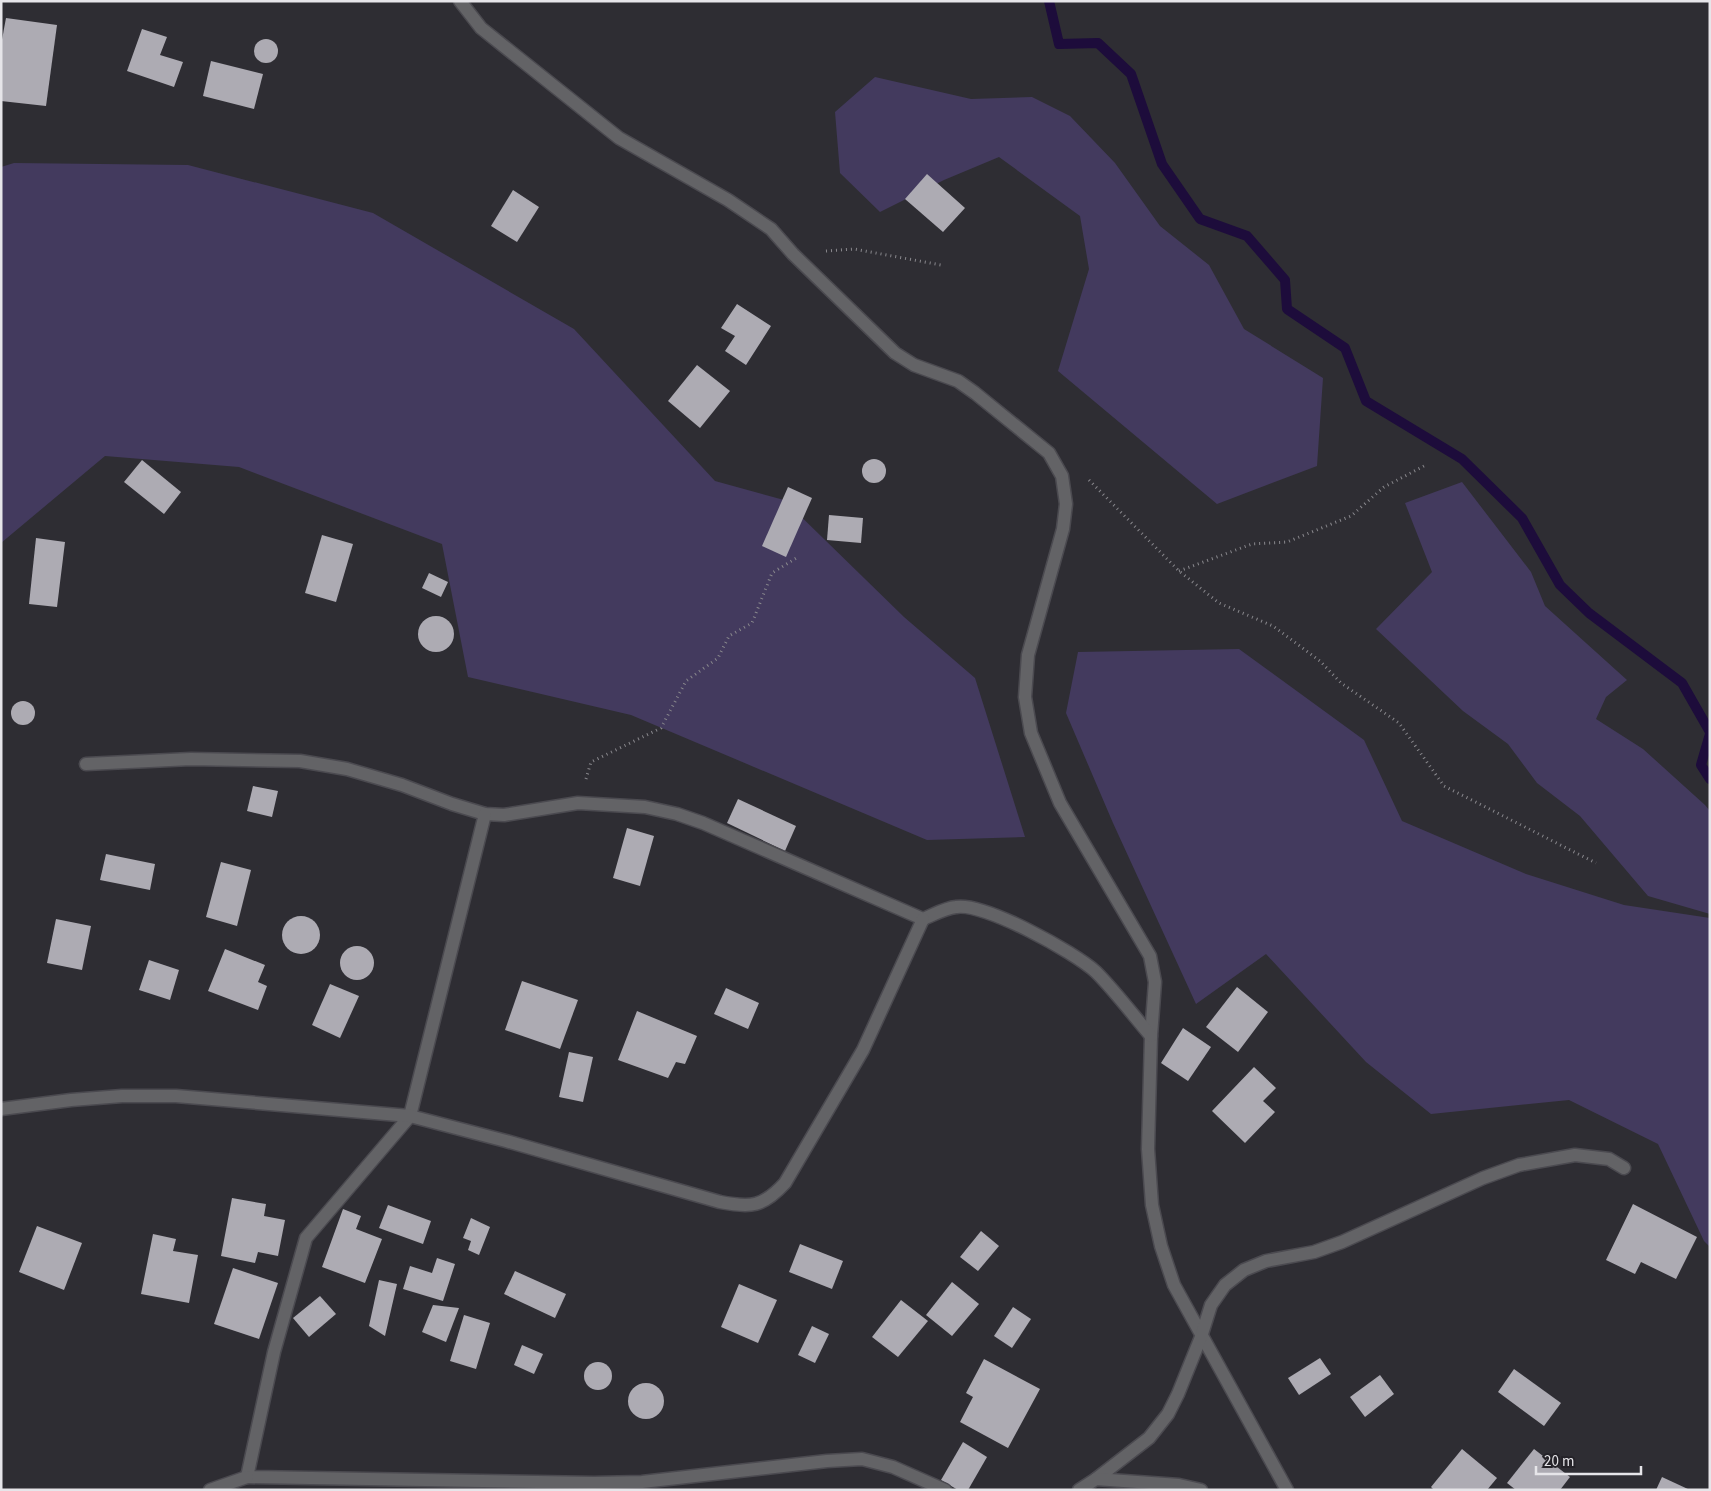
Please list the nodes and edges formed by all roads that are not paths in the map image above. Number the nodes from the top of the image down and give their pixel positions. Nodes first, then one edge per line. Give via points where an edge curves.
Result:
1 (460, 1) edge
2 (86, 764) dead end
3 (485, 814) junction
4 (923, 919) junction
5 (1151, 1036) junction
6 (1, 1109) edge
7 (410, 1116) junction
8 (1624, 1168) dead end
9 (1201, 1337) junction
10 (247, 1477) junction
11 (1096, 1479) junction
12 (210, 1490) edge
13 (945, 1490) edge
14 (1079, 1490) edge
15 (1201, 1490) edge
16 (1287, 1490) edge

1 - 5 street via 481,28 619,138 728,200 771,229 895,353 914,365 958,381 1049,453 1062,476 1066,504 1063,529 1028,655 1024,697 1031,733 1060,803 1150,956 1155,982
2 - 3 street via 191,759 300,761 402,785
3 - 4 street via 504,815 578,804 645,807 694,820
3 - 7 street
4 - 5 street via 956,907 973,908 992,913 1065,950 1096,972
4 - 7 street via 863,1050 785,1183 772,1197 758,1204 740,1206 720,1202
5 - 9 street via 1148,1149 1152,1205 1160,1246 1174,1285
6 - 7 street via 122,1096 176,1096
7 - 10 street via 306,1238 274,1352
8 - 9 street via 1609,1159 1576,1155 1519,1165 1342,1242 1314,1252 1266,1261 1244,1270 1225,1284 1212,1305
9 - 11 street via 1168,1414 1149,1438
9 - 16 street
10 - 12 street
10 - 13 street via 642,1482 862,1459 893,1467
11 - 14 street
11 - 15 street via 1179,1485

